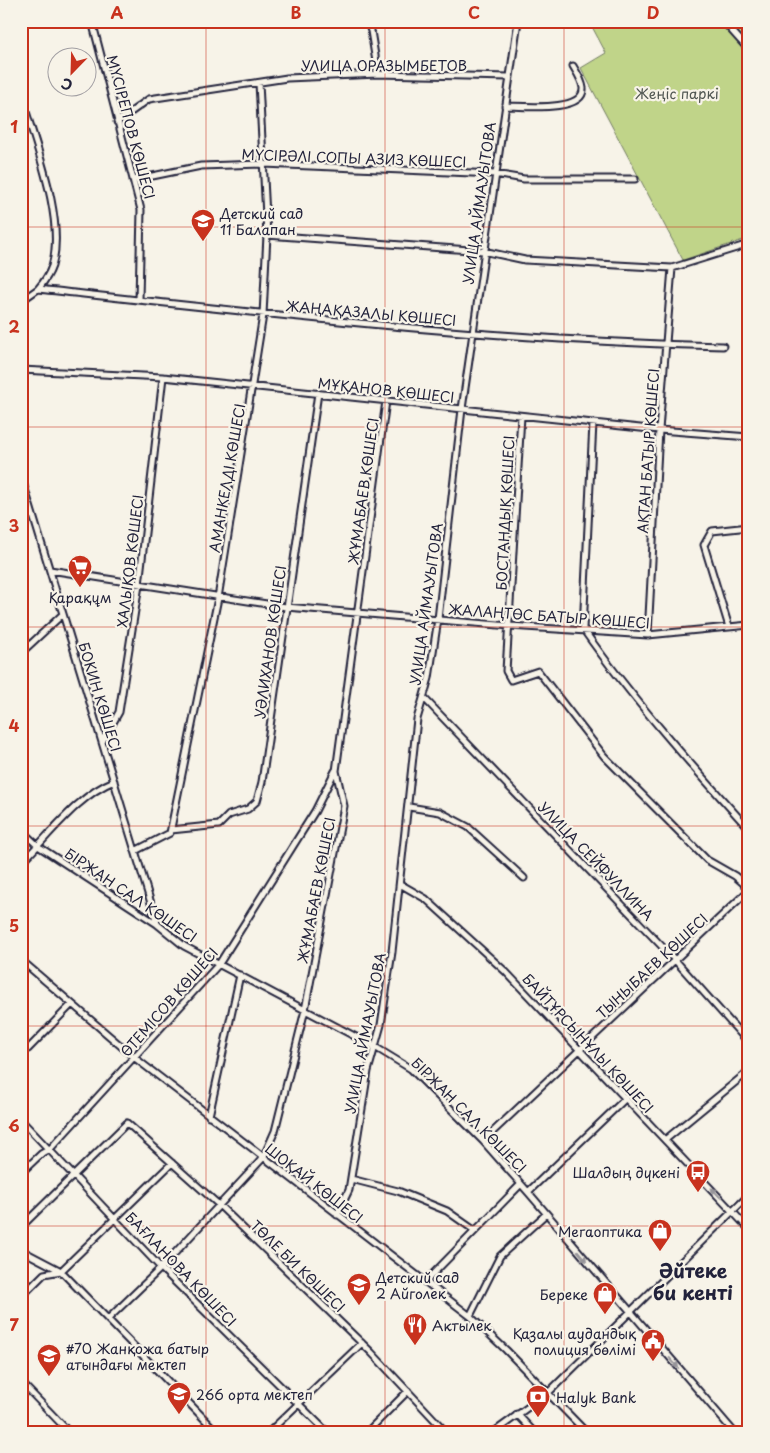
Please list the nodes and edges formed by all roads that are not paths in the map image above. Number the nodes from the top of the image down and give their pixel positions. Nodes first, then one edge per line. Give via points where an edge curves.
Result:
1 (92, 21) edge
2 (367, 21) edge
3 (518, 21) edge
4 (722, 21) edge
5 (749, 50) edge
6 (573, 66) dead end
7 (378, 74) junction
8 (509, 77) junction
9 (259, 83) junction
10 (21, 95) edge
11 (505, 106) junction
12 (117, 122) junction
13 (264, 164) junction
14 (495, 174) junction
15 (635, 179) dead end
16 (133, 180) junction
17 (267, 235) junction
18 (749, 244) edge
19 (483, 251) junction
20 (672, 268) junction
21 (38, 289) junction
22 (139, 300) junction
23 (21, 302) edge
24 (263, 315) junction
25 (472, 333) junction
26 (666, 345) junction
27 (724, 346) dead end
28 (21, 370) edge
29 (163, 377) junction
30 (254, 386) junction
31 (318, 393) junction
32 (386, 401) junction
33 (462, 409) junction
34 (521, 416) junction
35 (592, 423) junction
36 (659, 430) junction
37 (749, 437) edge
38 (21, 476) edge
39 (32, 514) junction
40 (21, 521) edge
41 (749, 527) edge
42 (50, 570) junction
43 (139, 585) junction
44 (218, 598) junction
45 (286, 607) junction
46 (358, 613) junction
47 (63, 614) junction
48 (438, 619) junction
49 (749, 625) edge
50 (510, 626) junction
51 (729, 627) junction
52 (583, 629) junction
53 (648, 635) junction
54 (21, 653) edge
55 (424, 698) junction
56 (102, 742) junction
57 (336, 771) junction
58 (114, 781) junction
59 (409, 807) junction
60 (749, 829) edge
61 (21, 830) edge
62 (171, 830) junction
63 (38, 846) junction
64 (135, 851) junction
65 (21, 862) edge
66 (524, 878) dead end
67 (400, 884) junction
68 (749, 889) edge
69 (157, 924) junction
70 (21, 960) edge
71 (675, 960) junction
72 (26, 964) junction
73 (219, 964) junction
74 (21, 969) edge
75 (240, 975) junction
76 (72, 1004) junction
77 (305, 1010) junction
78 (749, 1043) edge
79 (375, 1047) junction
80 (28, 1050) dead end
81 (579, 1050) junction
82 (135, 1058) junction
83 (749, 1071) edge
84 (625, 1099) junction
85 (209, 1116) junction
86 (21, 1120) edge
87 (664, 1140) junction
88 (482, 1141) junction
89 (50, 1149) junction
90 (263, 1158) junction
91 (172, 1163) junction
92 (21, 1173) edge
93 (74, 1175) junction
94 (351, 1179) junction
95 (521, 1184) junction
96 (528, 1192) junction
97 (749, 1195) edge
98 (219, 1205) junction
99 (733, 1211) junction
100 (546, 1214) junction
101 (337, 1215) junction
102 (116, 1218) junction
103 (21, 1227) edge
104 (749, 1229) edge
105 (474, 1230) junction
106 (21, 1250) edge
107 (161, 1268) junction
108 (62, 1271) junction
109 (425, 1282) junction
110 (21, 1297) edge
111 (630, 1314) junction
112 (470, 1316) junction
113 (108, 1318) junction
114 (362, 1344) junction
115 (21, 1382) edge
116 (408, 1391) junction
117 (549, 1392) junction
118 (298, 1403) junction
119 (517, 1414) junction
120 (69, 1432) edge
121 (217, 1432) edge
122 (269, 1432) edge
123 (327, 1432) edge
124 (367, 1432) edge
125 (446, 1432) edge
126 (494, 1432) edge
127 (534, 1432) edge
128 (586, 1432) edge
129 (734, 1432) edge

1 - 12 street, МҮСІРЕПОВ КӨШЕСІ
2 - 7 street
3 - 8 street, УЛИЦА АЙМАУЫТОВА
4 - 5 street
6 - 11 street via 583,88 581,97 575,102 560,106
7 - 8 street, УЛИЦА ОРАЗЫМБЕТОВ
7 - 9 street, УЛИЦА ОРАЗЫМБЕТОВ via 286,78
8 - 11 street, УЛИЦА АЙМАУЫТОВА
9 - 12 street, УЛИЦА ОРАЗЫМБЕТОВ via 149,99
9 - 13 street, АМАНКЕЛДІ КӨШЕСІ
10 - 21 street via 52,202 55,239 52,265
11 - 14 street, УЛИЦА АЙМАУЫТОВА
12 - 16 street, МҮСІРЕПОВ КӨШЕСІ
13 - 14 street, МҮСІРӘЛІ СОПЫ АЗИЗ КӨШЕСІ
13 - 16 street, МҮСІРӘЛІ СОПЫ АЗИЗ КӨШЕСІ via 201,166
13 - 17 street, АМАНКЕЛДІ КӨШЕСІ
14 - 15 street, МҮСІРӘЛІ СОПЫ АЗИЗ КӨШЕСІ via 524,179
14 - 19 street, УЛИЦА АЙМАУЫТОВА
16 - 22 street, МҮСІРЕПОВ КӨШЕСІ via 141,210
17 - 19 street
17 - 24 street, АМАНКЕЛДІ КӨШЕСІ
18 - 20 street
19 - 20 street via 525,260
19 - 25 street, УЛИЦА АЙМАУЫТОВА
20 - 26 street, АҚТАН БАТЫР КӨШЕСІ
21 - 22 street, ЖАҢАҚАЗАЛЫ КӨШЕСІ
21 - 23 street
22 - 24 street, ЖАҢАҚАЗАЛЫ КӨШЕСІ
24 - 25 street, ЖАҢАҚАЗАЛЫ КӨШЕСІ
24 - 30 street, АМАНКЕЛДІ КӨШЕСІ
25 - 26 street, ЖАҢАҚАЗАЛЫ КӨШЕСІ
25 - 33 street, УЛИЦА АЙМАУЫТОВА
26 - 27 street, ЖАҢАҚАЗАЛЫ КӨШЕСІ
26 - 36 street, АҚТАН БАТЫР КӨШЕСІ
28 - 29 street, МҰҚАНОВ КӨШЕСІ
29 - 30 street, МҰҚАНОВ КӨШЕСІ
29 - 43 street, ХАЛЫҚОВ КӨШЕСІ
30 - 31 street, МҰҚАНОВ КӨШЕСІ
30 - 44 street, АМАНКЕЛДІ КӨШЕСІ
31 - 32 street, МҰҚАНОВ КӨШЕСІ
31 - 45 street, УӘЛИХАНОВ КӨШЕСІ
32 - 33 street, МҰҚАНОВ КӨШЕСІ
32 - 46 street, ЖҰМАБАЕВ КӨШЕСІ
33 - 34 street, МҰҚАНОВ КӨШЕСІ
33 - 48 street, УЛИЦА АЙМАУЫТОВА
34 - 35 street, МҰҚАНОВ КӨШЕСІ
34 - 50 street, БОСТАНДЫҚ КӨШЕСІ
35 - 36 street, МҰҚАНОВ КӨШЕСІ
35 - 52 street
36 - 37 street, МҰҚАНОВ КӨШЕСІ
36 - 53 street, АҚТАН БАТЫР КӨШЕСІ
38 - 39 street, БОКИН КӨШЕСІ
39 - 40 street
39 - 42 street, БОКИН КӨШЕСІ
41 - 51 street via 712,531 704,545
42 - 43 street, ЖАЛАҢТӨС БАТЫР КӨШЕСІ
42 - 47 street, БОКИН КӨШЕСІ
43 - 44 street, ЖАЛАҢТӨС БАТЫР КӨШЕСІ
43 - 56 street, ХАЛЫҚОВ КӨШЕСІ via 119,712
44 - 45 street, ЖАЛАҢТӨС БАТЫР КӨШЕСІ
44 - 62 street, АМАНКЕЛДІ КӨШЕСІ
45 - 46 street, ЖАЛАҢТӨС БАТЫР КӨШЕСІ
45 - 62 street, УӘЛИХАНОВ КӨШЕСІ via 262,782 256,801 248,809 230,814 219,825
46 - 48 street, ЖАЛАҢТӨС БАТЫР КӨШЕСІ
46 - 57 street, ЖҰМАБАЕВ КӨШЕСІ
47 - 54 street
47 - 56 street, БОКИН КӨШЕСІ
48 - 50 street, ЖАЛАҢТӨС БАТЫР КӨШЕСІ
48 - 55 street, УЛИЦА АЙМАУЫТОВА
49 - 51 street, ЖАЛАҢТӨС БАТЫР КӨШЕСІ
50 - 52 street, ЖАЛАҢТӨС БАТЫР КӨШЕСІ
50 - 68 street, БОСТАНДЫҚ КӨШЕСІ via 506,671 511,680 538,671 604,756 707,860 735,876
51 - 53 street, ЖАЛАҢТӨС БАТЫР КӨШЕСІ
52 - 53 street, ЖАЛАҢТӨС БАТЫР КӨШЕСІ
52 - 60 street via 687,760
55 - 59 street, УЛИЦА АЙМАУЫТОВА via 417,719
55 - 71 street, УЛИЦА СЕЙФУЛЛИНА
56 - 58 street, БОКИН КӨШЕСІ
57 - 73 street, ӨТЕМІСОВ КӨШЕСІ via 315,812
57 - 77 street, ЖҰМАБАЕВ КӨШЕСІ via 344,806
58 - 63 street via 101,785 86,797
58 - 64 street, БОКИН КӨШЕСІ
59 - 66 street via 440,812 468,827
59 - 67 street, УЛИЦА АЙМАУЫТОВА
61 - 63 street, БІРЖАН САЛ КӨШЕСІ
62 - 64 street
63 - 65 street
63 - 69 street, БІРЖАН САЛ КӨШЕСІ
64 - 69 street, БОКИН КӨШЕСІ
67 - 79 street, УЛИЦА АЙМАУЫТОВА
67 - 81 street, БАЙТҰРСЫНҰЛЫ КӨШЕСІ via 426,899 506,972
68 - 71 street, ТЫНЫБАЕВ КӨШЕСІ
69 - 73 street, БІРЖАН САЛ КӨШЕСІ via 184,946
70 - 72 street, ШОҚАЙ КӨШЕСІ
71 - 78 street, УЛИЦА СЕЙФУЛЛИНА
71 - 81 street, ТЫНЫБАЕВ КӨШЕСІ
72 - 74 street
72 - 76 street, ШОҚАЙ КӨШЕСІ
73 - 75 street, БІРЖАН САЛ КӨШЕСІ
73 - 82 street, ӨТЕМІСОВ КӨШЕСІ
75 - 77 street, БІРЖАН САЛ КӨШЕСІ
75 - 85 street
76 - 80 street
76 - 82 street, ШОҚАЙ КӨШЕСІ
77 - 79 street, БІРЖАН САЛ КӨШЕСІ
77 - 90 street, ЖҰМАБАЕВ КӨШЕСІ via 276,1132
79 - 88 street, БІРЖАН САЛ КӨШЕСІ via 410,1069
79 - 94 street, УЛИЦА АЙМАУЫТОВА via 368,1070
81 - 84 street, БАЙТҰРСЫНҰЛЫ КӨШЕСІ
81 - 88 street, ТЫНЫБАЕВ КӨШЕСІ
82 - 85 street, ШОҚАЙ КӨШЕСІ
82 - 89 street, ӨТЕМІСОВ КӨШЕСІ
83 - 87 street
84 - 87 street, БАЙТҰРСЫНҰЛЫ КӨШЕСІ
84 - 96 street
85 - 90 street, ШОҚАЙ КӨШЕСІ
86 - 89 street, БАҒЛАНОВА КӨШЕСІ
99 -> 87 street, БАЙТҰРСЫНҰЛЫ КӨШЕСІ
88 - 95 street, БІРЖАН САЛ КӨШЕСІ
89 - 92 street, ӨТЕМІСОВ КӨШЕСІ
89 - 93 street, БАҒЛАНОВА КӨШЕСІ
90 - 98 street, ЖҰМАБАЕВ КӨШЕСІ
90 - 101 street, ШОҚАЙ КӨШЕСІ
91 - 93 street, ТӨЛЕ БИ КӨШЕСІ via 127,1123
91 - 98 street, ТӨЛЕ БИ КӨШЕСІ
91 - 102 street
93 - 102 street, БАҒЛАНОВА КӨШЕСІ
93 - 103 street
94 - 101 street, УЛИЦА АЙМАУЫТОВА
94 - 105 street via 398,1191 448,1211
95 - 96 street, БІРЖАН САЛ КӨШЕСІ
95 - 105 street
96 - 100 street, БІРЖАН САЛ КӨШЕСІ
97 - 99 street
98 - 107 street, ЖҰМАБАЕВ КӨШЕСІ
98 - 114 street, ТӨЛЕ БИ КӨШЕСІ
99 - 104 street, БАЙТҰРСЫНҰЛЫ КӨШЕСІ
99 - 111 street
100 -> 111 street, БІРЖАН САЛ КӨШЕСІ
100 - 112 street via 500,1256
101 - 109 street, ШОҚАЙ КӨШЕСІ
102 - 107 street, БАҒЛАНОВА КӨШЕСІ
102 - 108 street
105 - 109 street
106 - 108 street
107 - 113 street, ЖҰМАБАЕВ КӨШЕСІ
107 - 118 street, БАҒЛАНОВА КӨШЕСІ
108 - 110 street via 44,1274
108 - 113 street
109 - 112 street, ШОҚАЙ КӨШЕСІ
111 - 117 street
111 -> 129 street, БІРЖАН САЛ КӨШЕСІ
112 - 117 street, ШОҚАЙ КӨШЕСІ
113 - 121 street
114 - 116 street, ТӨЛЕ БИ КӨШЕСІ
114 - 118 street
115 - 120 street
116 - 124 street
116 - 125 street, ТӨЛЕ БИ КӨШЕСІ
117 - 119 street
117 - 128 street, ШОҚАЙ КӨШЕСІ
118 - 122 street
118 - 123 street, БАҒЛАНОВА КӨШЕСІ
119 - 126 street
119 - 127 street

